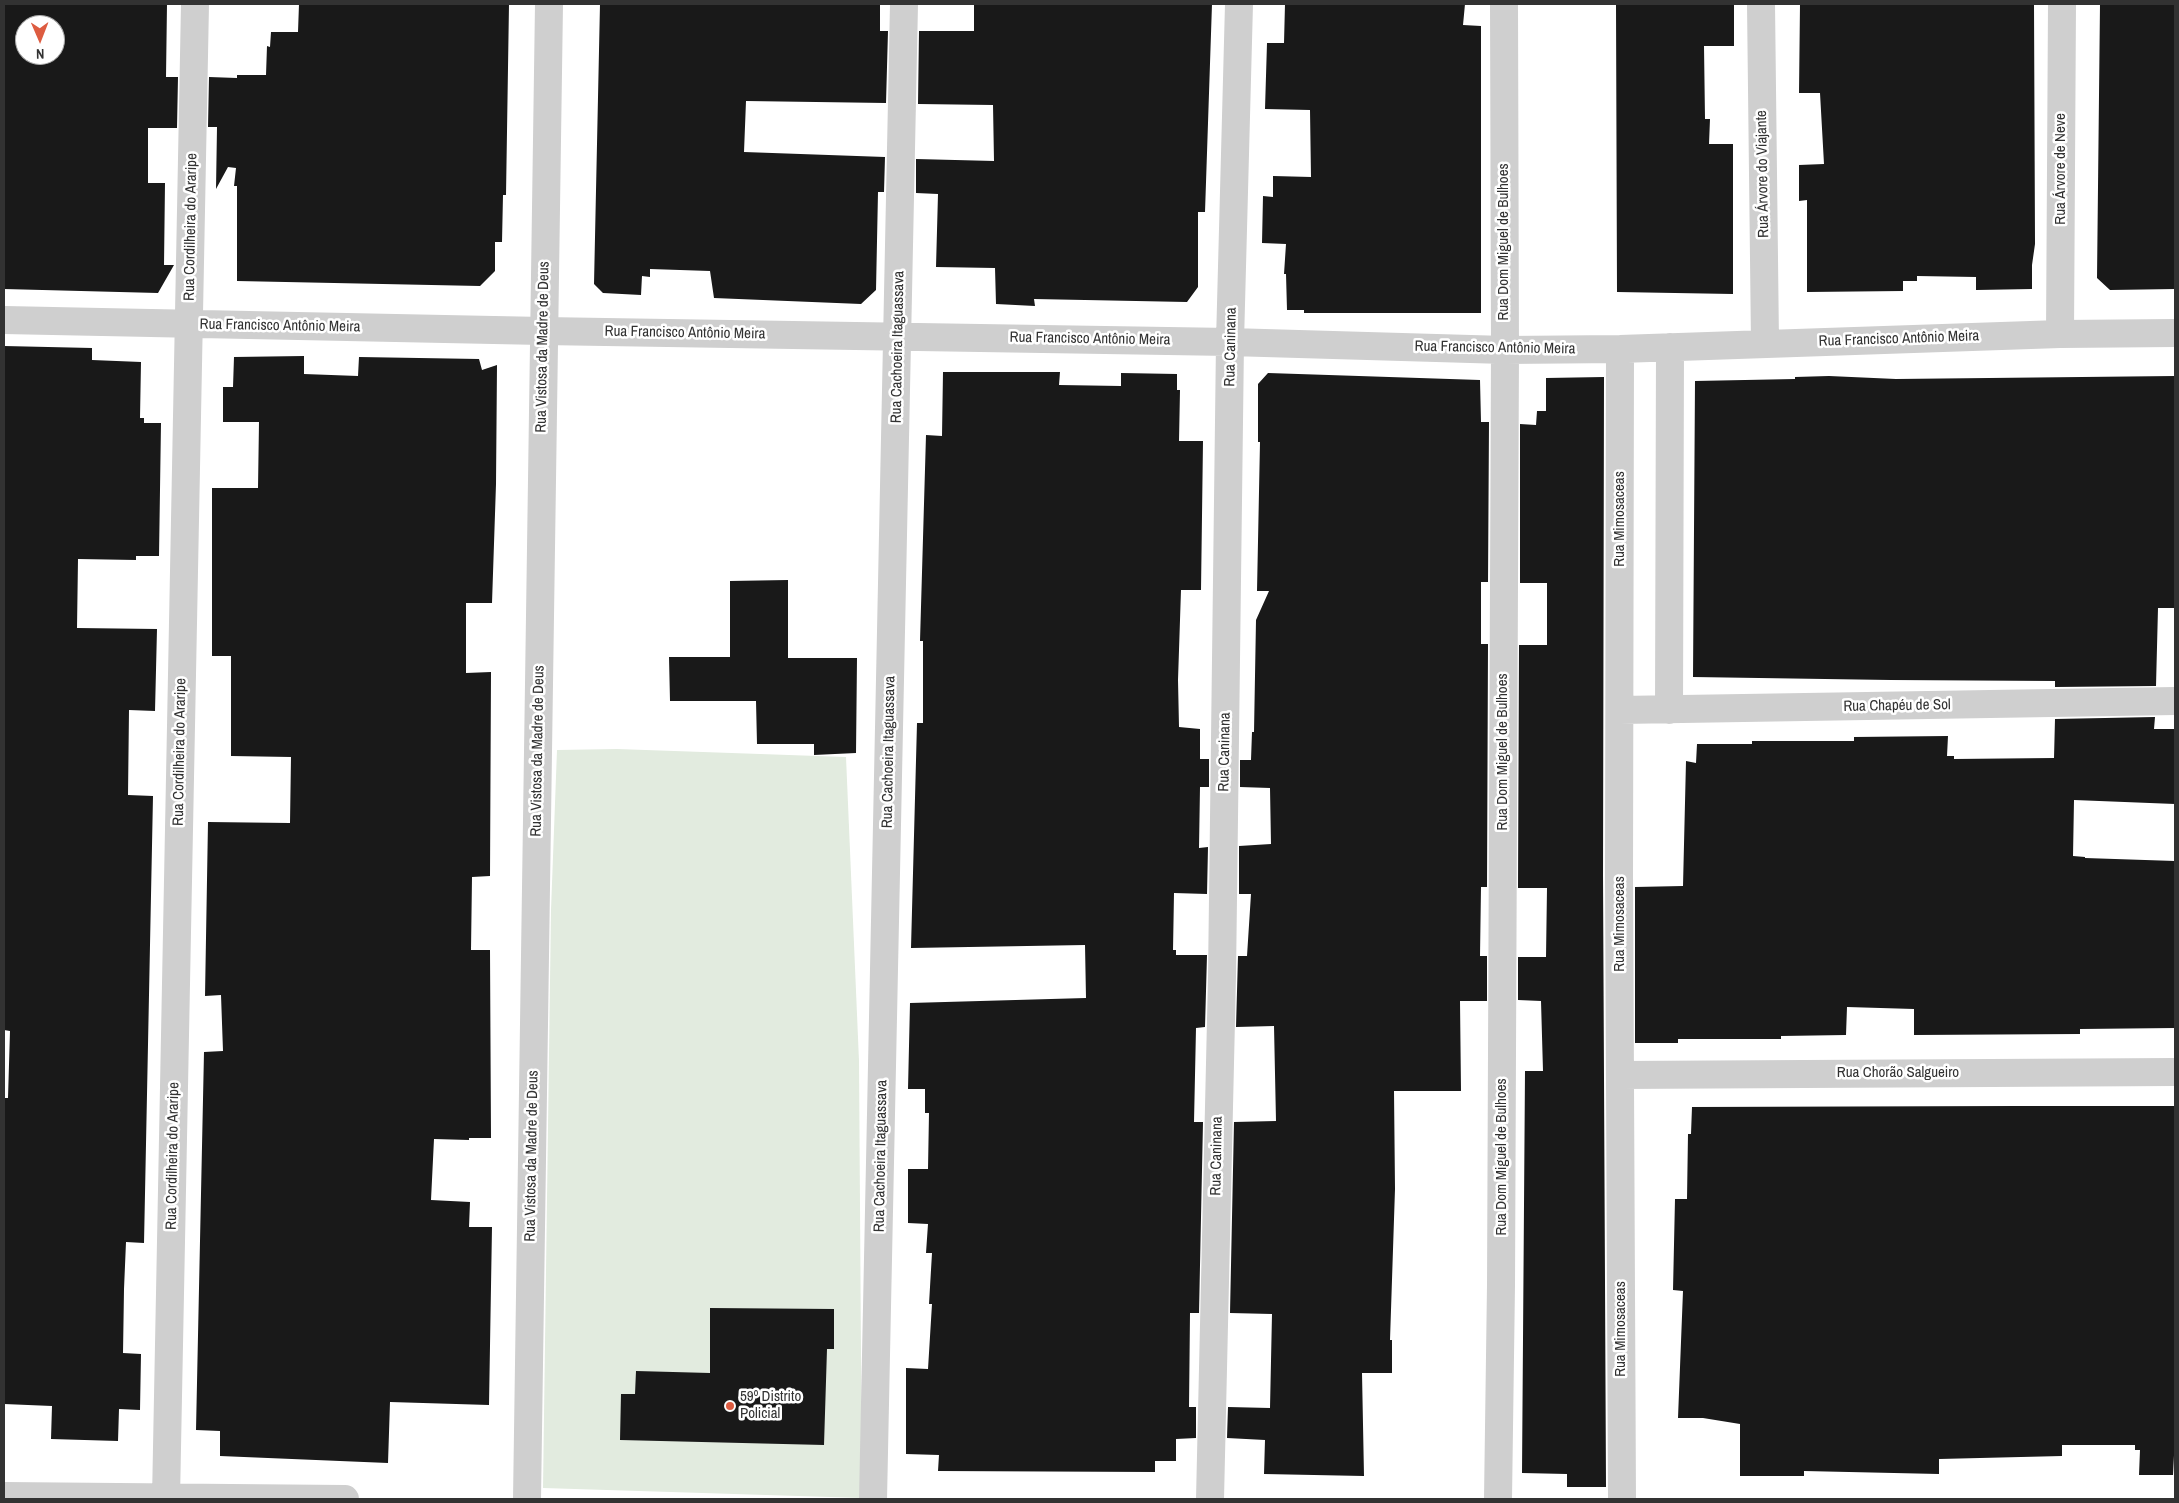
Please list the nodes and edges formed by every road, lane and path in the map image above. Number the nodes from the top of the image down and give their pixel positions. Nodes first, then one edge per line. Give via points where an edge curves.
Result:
1 (195, 4) edge
2 (550, 4) edge
3 (904, 4) edge
4 (1239, 4) edge
5 (1504, 4) edge
6 (1761, 4) edge
7 (2062, 4) edge
8 (4, 320) edge
9 (189, 324) junction
10 (544, 331) junction
11 (2175, 333) edge
12 (2060, 334) junction
13 (898, 336) junction
14 (1230, 342) junction
15 (1765, 343) junction
16 (1670, 347) junction
17 (1620, 349) junction
18 (1505, 350) junction
19 (2175, 701) edge
20 (1620, 710) junction
21 (1669, 710) junction
22 (2175, 1072) edge
23 (1620, 1075) junction
24 (4, 1496) edge
25 (166, 1499) edge
26 (345, 1499) edge
27 (527, 1499) edge
28 (873, 1499) edge
29 (1210, 1499) edge
30 (1498, 1499) edge
31 (1622, 1499) edge

1 - 9 street, Rua Cordilheira do Araripe
2 - 10 street, Rua Vistosa da Madre de Deus
3 - 13 street, Rua Cachoeira Itaguassava
4 - 14 street, Rua Caninana
5 - 18 street, Rua Dom Miguel de Bulhoes
6 - 15 street, Rua Árvore do Viajante
7 - 12 street, Rua Árvore de Neve
8 - 9 street, Rua Francisco Antônio Meira
9 - 10 street, Rua Francisco Antônio Meira
9 - 25 street, Rua Cordilheira do Araripe
10 - 13 street, Rua Francisco Antônio Meira
10 - 27 street, Rua Vistosa da Madre de Deus
11 - 12 street, Rua Francisco Antônio Meira
12 - 15 street, Rua Francisco Antônio Meira
13 - 14 street, Rua Francisco Antônio Meira
13 - 28 street, Rua Cachoeira Itaguassava
14 - 18 street, Rua Francisco Antônio Meira
14 - 29 street, Rua Caninana via 1222,976
15 - 16 street, Rua Francisco Antônio Meira
16 - 17 street, Rua Francisco Antônio Meira
16 - 21 street
17 - 18 street, Rua Francisco Antônio Meira
17 - 20 street, Rua Mimosaceas
18 - 30 street, Rua Dom Miguel de Bulhoes via 1502,1285
19 - 21 street, Rua Chapéu de Sol
20 - 21 street, Rua Chapéu de Sol
20 - 23 street, Rua Mimosaceas
22 - 23 street, Rua Chorão Salgueiro
23 - 31 street, Rua Mimosaceas
24 - 25 street
25 - 26 street

